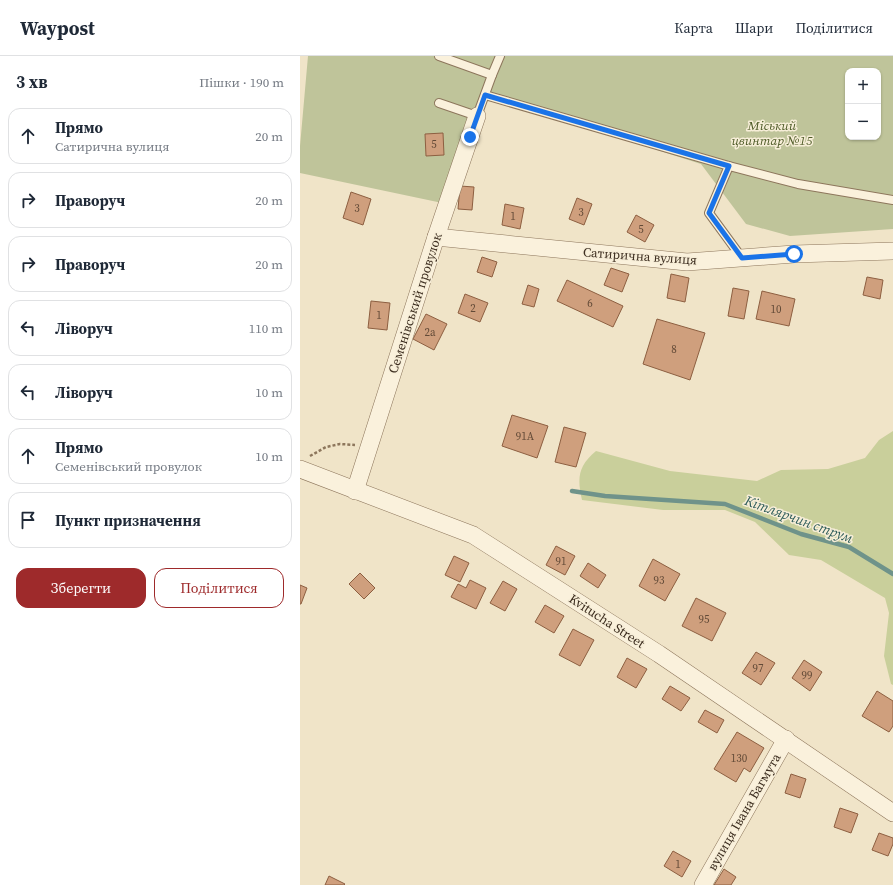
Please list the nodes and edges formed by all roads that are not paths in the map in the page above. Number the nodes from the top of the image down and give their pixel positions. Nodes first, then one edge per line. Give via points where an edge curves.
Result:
1 (439, 56) edge
2 (500, 56) edge
3 (492, 75) junction
4 (485, 95) junction
5 (439, 103) dead end
6 (477, 116) junction
7 (729, 166) junction
8 (893, 200) edge
9 (436, 237) junction
10 (893, 251) edge
11 (742, 258) junction
12 (303, 463) edge
13 (355, 491) junction
14 (786, 739) junction
15 (893, 812) edge
16 (703, 885) edge

1 - 3 lane
2 - 3 lane
3 - 4 lane
4 - 6 lane
4 - 7 lane
5 - 6 lane
6 - 9 street, Семенівський провулок
7 - 8 lane via 798,184
7 - 11 lane via 709,213
9 - 11 street, Сатирична вулиця via 688,262
9 - 13 street, Семенівський провулок
10 - 11 street, Сатирична вулиця
12 - 13 street, Kvitucha Street
13 - 14 street, Kvitucha Street via 473,535 652,649
14 - 15 street, Kvitucha Street
14 - 16 street, вулиця Івана Багмута

